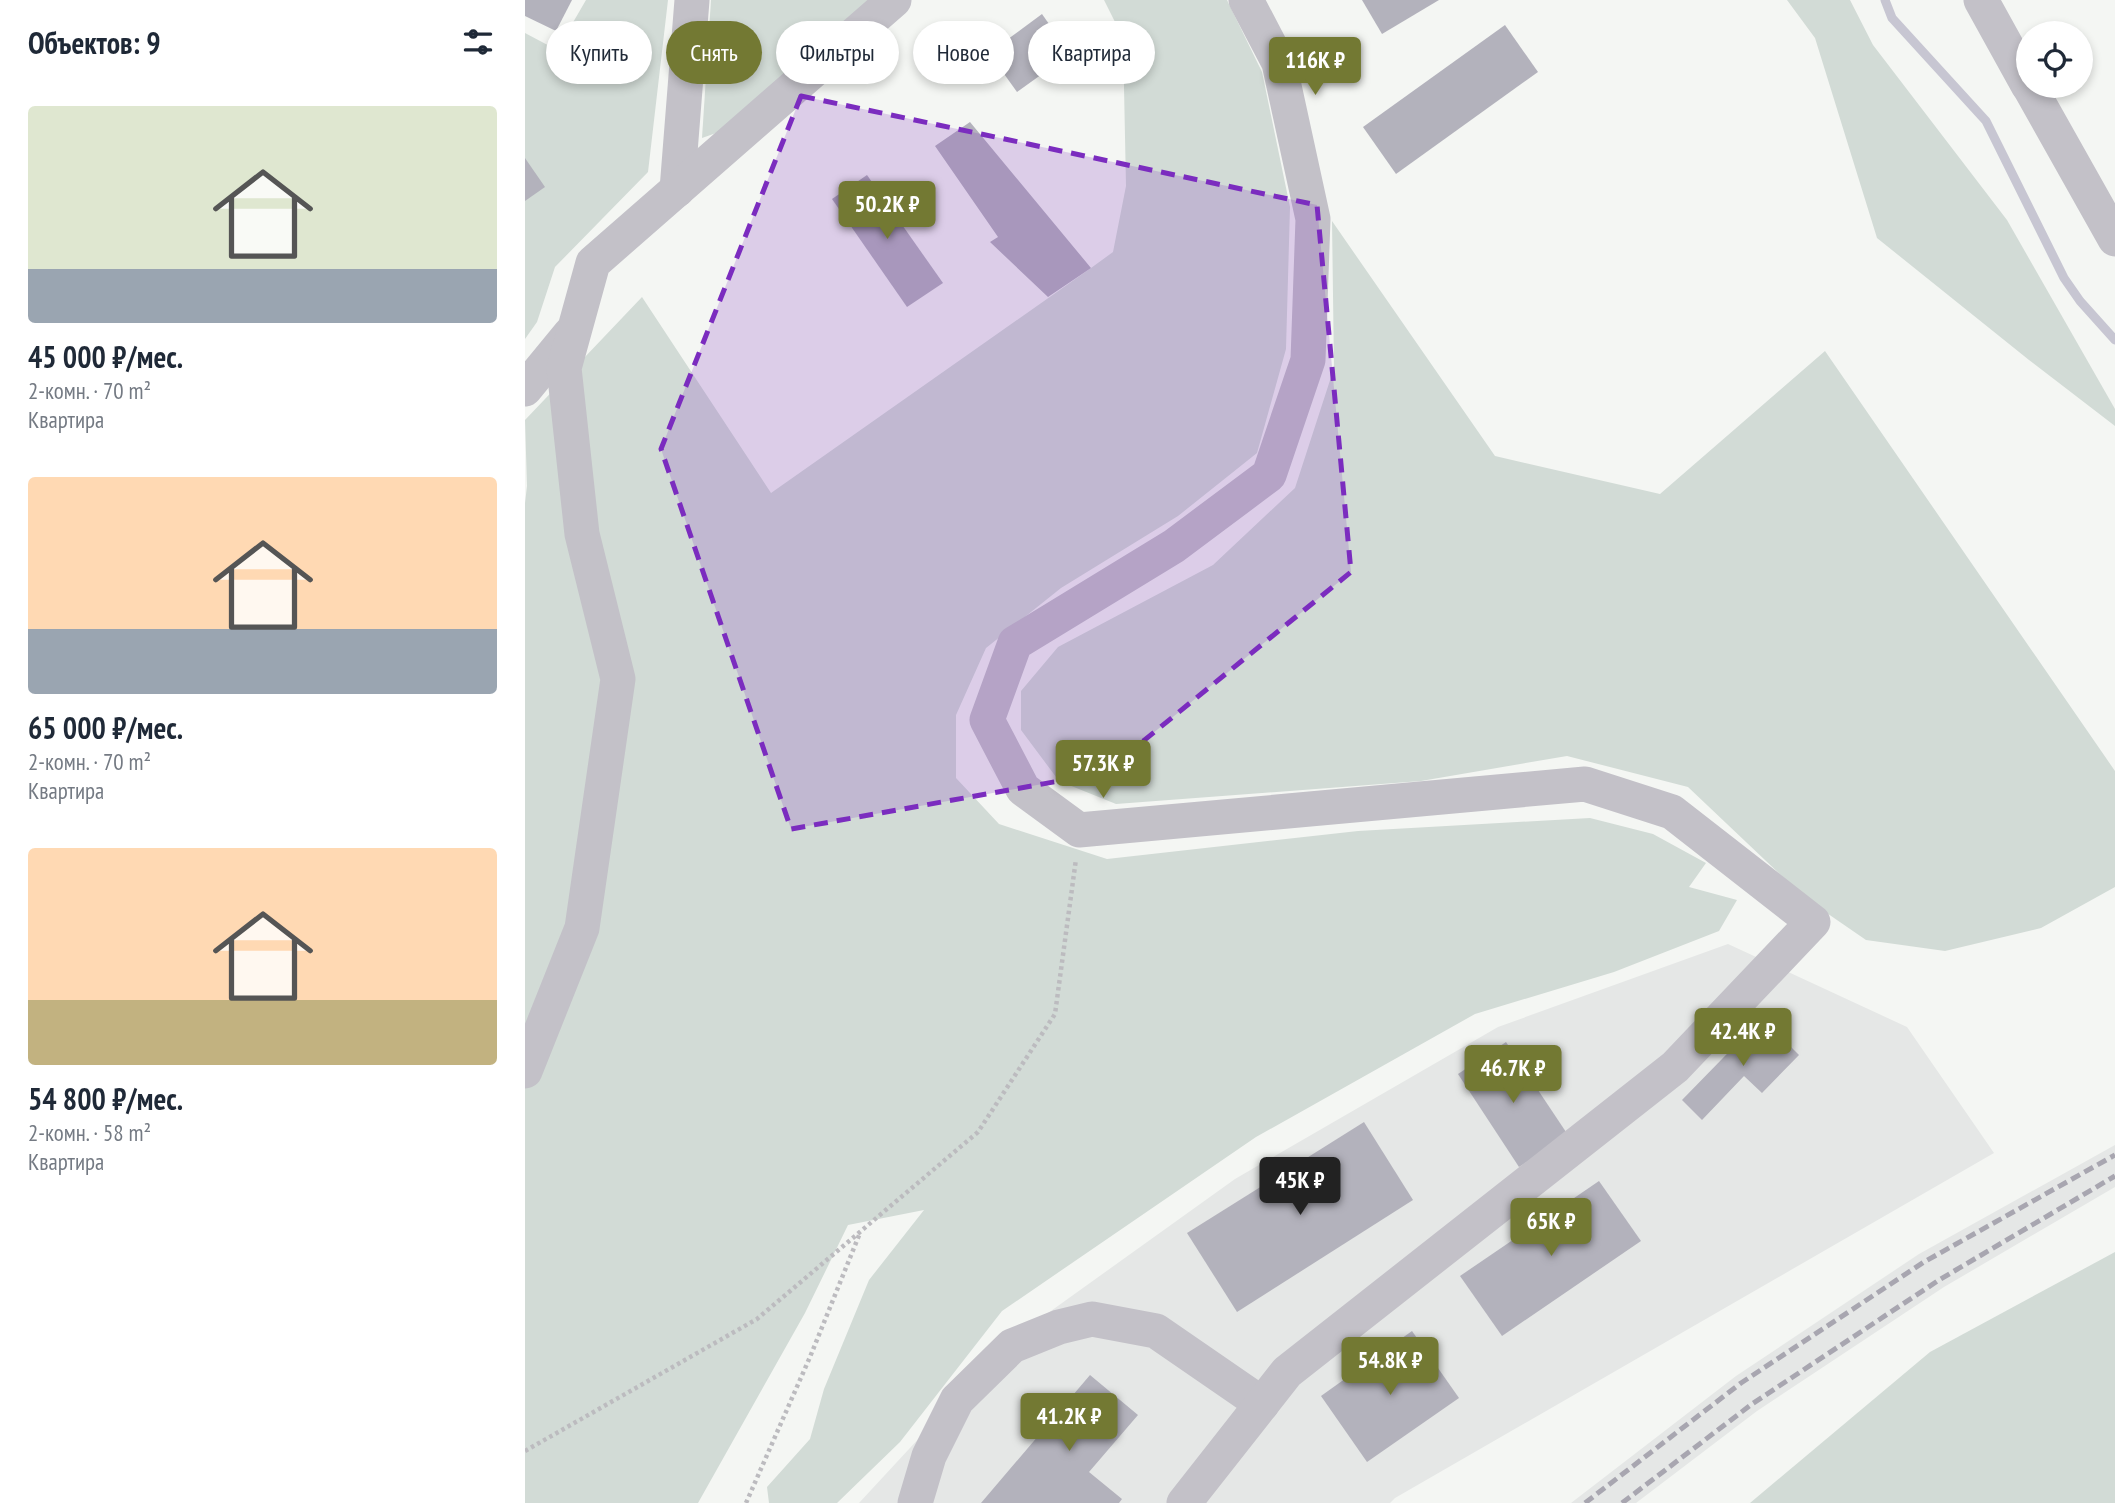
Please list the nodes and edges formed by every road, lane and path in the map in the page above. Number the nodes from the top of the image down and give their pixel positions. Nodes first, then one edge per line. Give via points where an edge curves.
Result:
1 (692, 0) edge
2 (894, 0) edge
3 (1246, 0) edge
4 (1981, 0) edge
5 (2016, 62) edge
6 (2036, 98) edge
7 (677, 190) junction
8 (2115, 239) edge
9 (575, 328) junction
10 (525, 389) edge
11 (1079, 830) junction
12 (525, 1071) edge
13 (861, 1232) junction
14 (1262, 1404) junction
15 (525, 1451) edge
16 (746, 1503) edge
17 (915, 1503) edge
18 (1184, 1503) edge

1 - 7 street
2 - 7 street
3 - 11 street via 1279,63 1313,219 1308,359 1269,475 1174,546 1015,643 987,720 1023,789
4 - 5 street
6 - 8 street
7 - 9 street via 593,263
9 - 10 street
9 - 12 street via 564,368 582,534 618,679 582,928
11 - 13 path via 1055,1014 978,1132
11 - 14 street via 1585,784 1672,812 1813,922 1675,1067 1287,1372
13 - 15 path via 757,1319
13 - 16 path
14 - 17 street via 1156,1331 1092,1319 1059,1327 1012,1346 957,1399 929,1456
14 - 18 street

